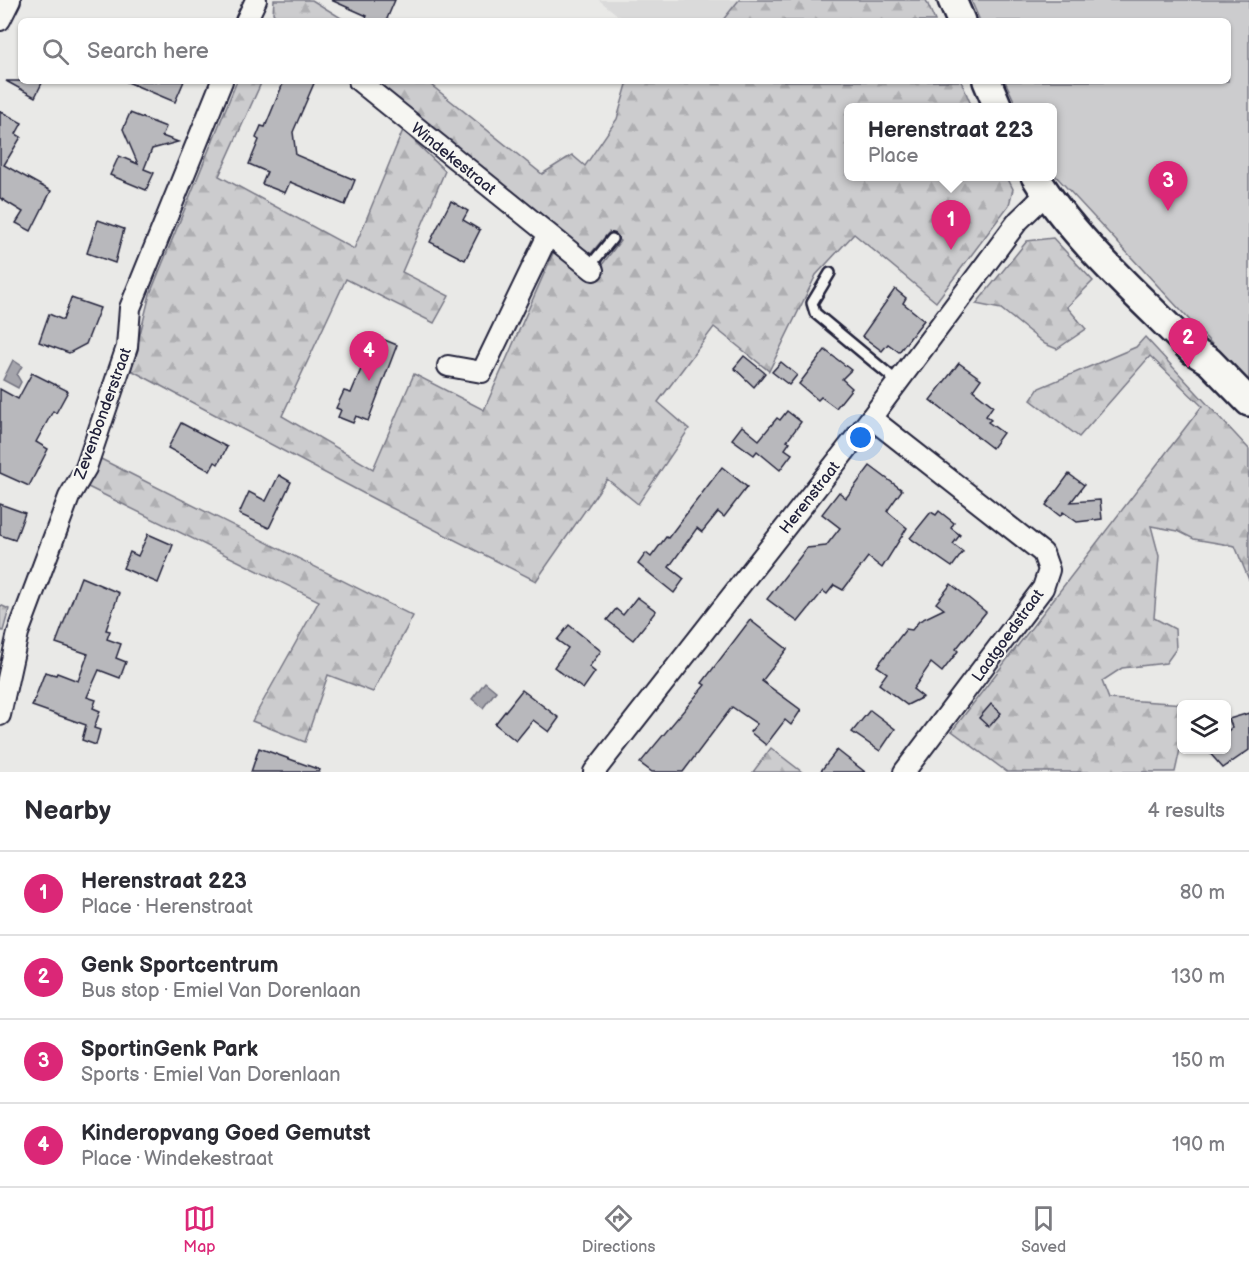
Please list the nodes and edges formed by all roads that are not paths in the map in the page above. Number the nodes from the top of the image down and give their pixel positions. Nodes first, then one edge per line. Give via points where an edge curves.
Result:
1 (10, 0) edge
2 (256, 0) edge
3 (952, 0) edge
4 (251, 18) edge
5 (961, 18) edge
6 (0, 20) edge
7 (221, 84) edge
8 (363, 84) edge
9 (988, 84) edge
10 (996, 103) edge
11 (1040, 185) edge
12 (548, 235) junction
13 (612, 239) dead end
14 (590, 269) joint
15 (830, 273) dead end
16 (1193, 351) junction
17 (448, 366) dead end
18 (898, 382) junction
19 (1249, 402) edge
20 (871, 418) junction
21 (1249, 422) edge
22 (0, 715) edge
23 (594, 772) edge
24 (904, 772) edge

1 - 6 street
2 - 4 street
3 - 5 street
7 - 22 street, Zevenbonderstraat via 130,308 127,347 86,468 69,497 18,633
8 - 12 street, Windekestraat
9 - 10 street
11 - 16 street via 1099,254
11 - 18 street, Herenstraat via 1018,221
12 - 14 street, Windekestraat
12 - 17 street via 482,372
13 - 14 lane
15 - 18 lane via 812,303 815,313
16 - 19 street via 1209,361
16 - 21 street via 1202,372
18 - 20 street, Herenstraat
20 - 23 street, Herenstraat
20 - 24 street, Laatgoedstraat via 1043,553 1049,570 1043,588

